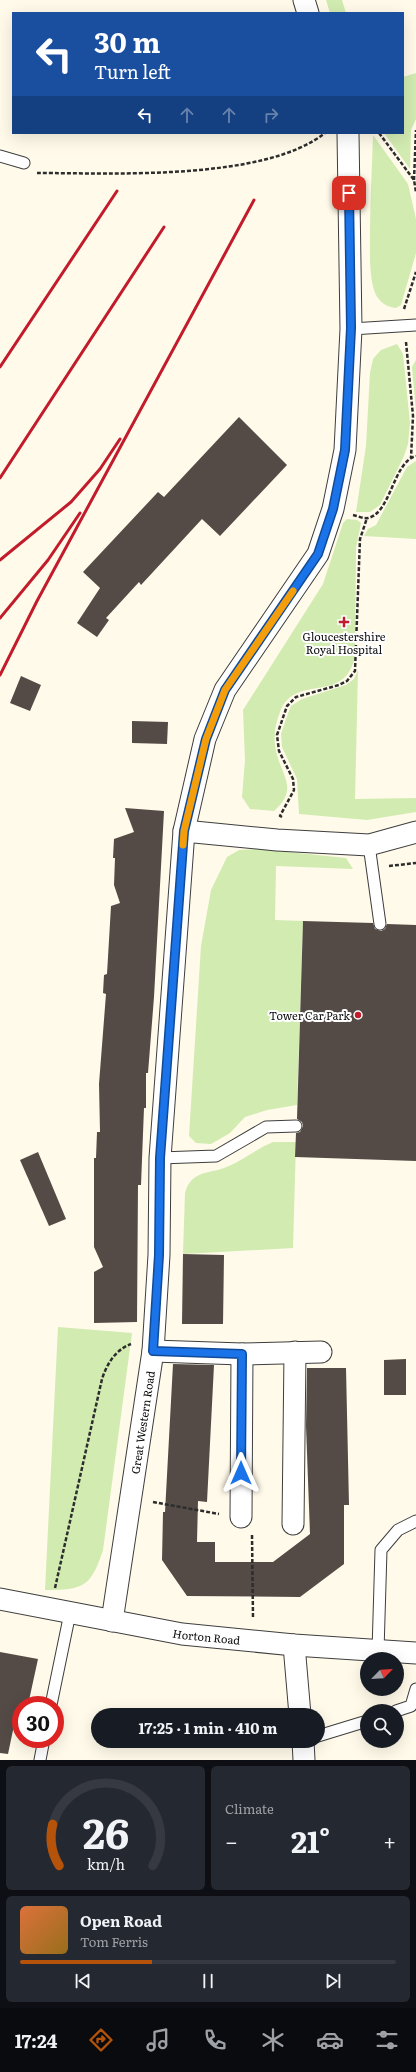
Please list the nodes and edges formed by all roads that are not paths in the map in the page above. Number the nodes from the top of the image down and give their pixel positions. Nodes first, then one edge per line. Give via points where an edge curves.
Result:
1 (304, 0) edge
2 (308, 12) edge
3 (348, 134) edge
4 (0, 156) edge
5 (24, 163) dead end
6 (416, 325) edge
7 (351, 328) junction
8 (184, 831) junction
9 (416, 832) edge
10 (369, 844) junction
11 (380, 924) dead end
12 (296, 1126) dead end
13 (160, 1158) junction
14 (153, 1344) junction
15 (295, 1352) junction
16 (321, 1352) dead end
17 (242, 1354) junction
18 (241, 1518) road end
19 (416, 1521) edge
20 (293, 1524) dead end
21 (0, 1599) edge
22 (70, 1613) junction
23 (112, 1621) junction
24 (294, 1645) junction
25 (378, 1651) junction
26 (416, 1653) edge
27 (416, 1689) edge
28 (53, 1696) edge
29 (299, 1708) edge
30 (404, 1708) edge
31 (360, 1723) edge
32 (325, 1734) edge
33 (42, 1748) edge
34 (303, 1748) edge
35 (40, 1760) edge
36 (304, 1760) edge

1 - 2 street
3 - 7 street, Great Western Road
4 - 5 lane
6 - 7 lane
7 - 8 street, Great Western Road via 345,450 333,509 318,554 225,690 206,739
8 - 10 street via 277,840
8 - 13 street, Great Western Road
9 - 10 street
10 - 11 lane
12 - 13 lane via 266,1127 216,1156
13 - 14 street, Great Western Road via 159,1255
14 - 17 street
14 - 23 street, Great Western Road
15 - 16 street
15 - 17 street
15 - 20 street
17 - 18 street
19 - 25 lane via 398,1530 381,1550
21 - 22 street, Horton Road
22 - 23 street, Horton Road
22 - 28 lane
23 - 24 street, Horton Road via 182,1634
24 - 25 street, Horton Road
24 - 29 street
25 - 26 street, Horton Road
27 - 30 lane via 411,1706
31 - 32 lane
33 - 35 lane
34 - 36 street

